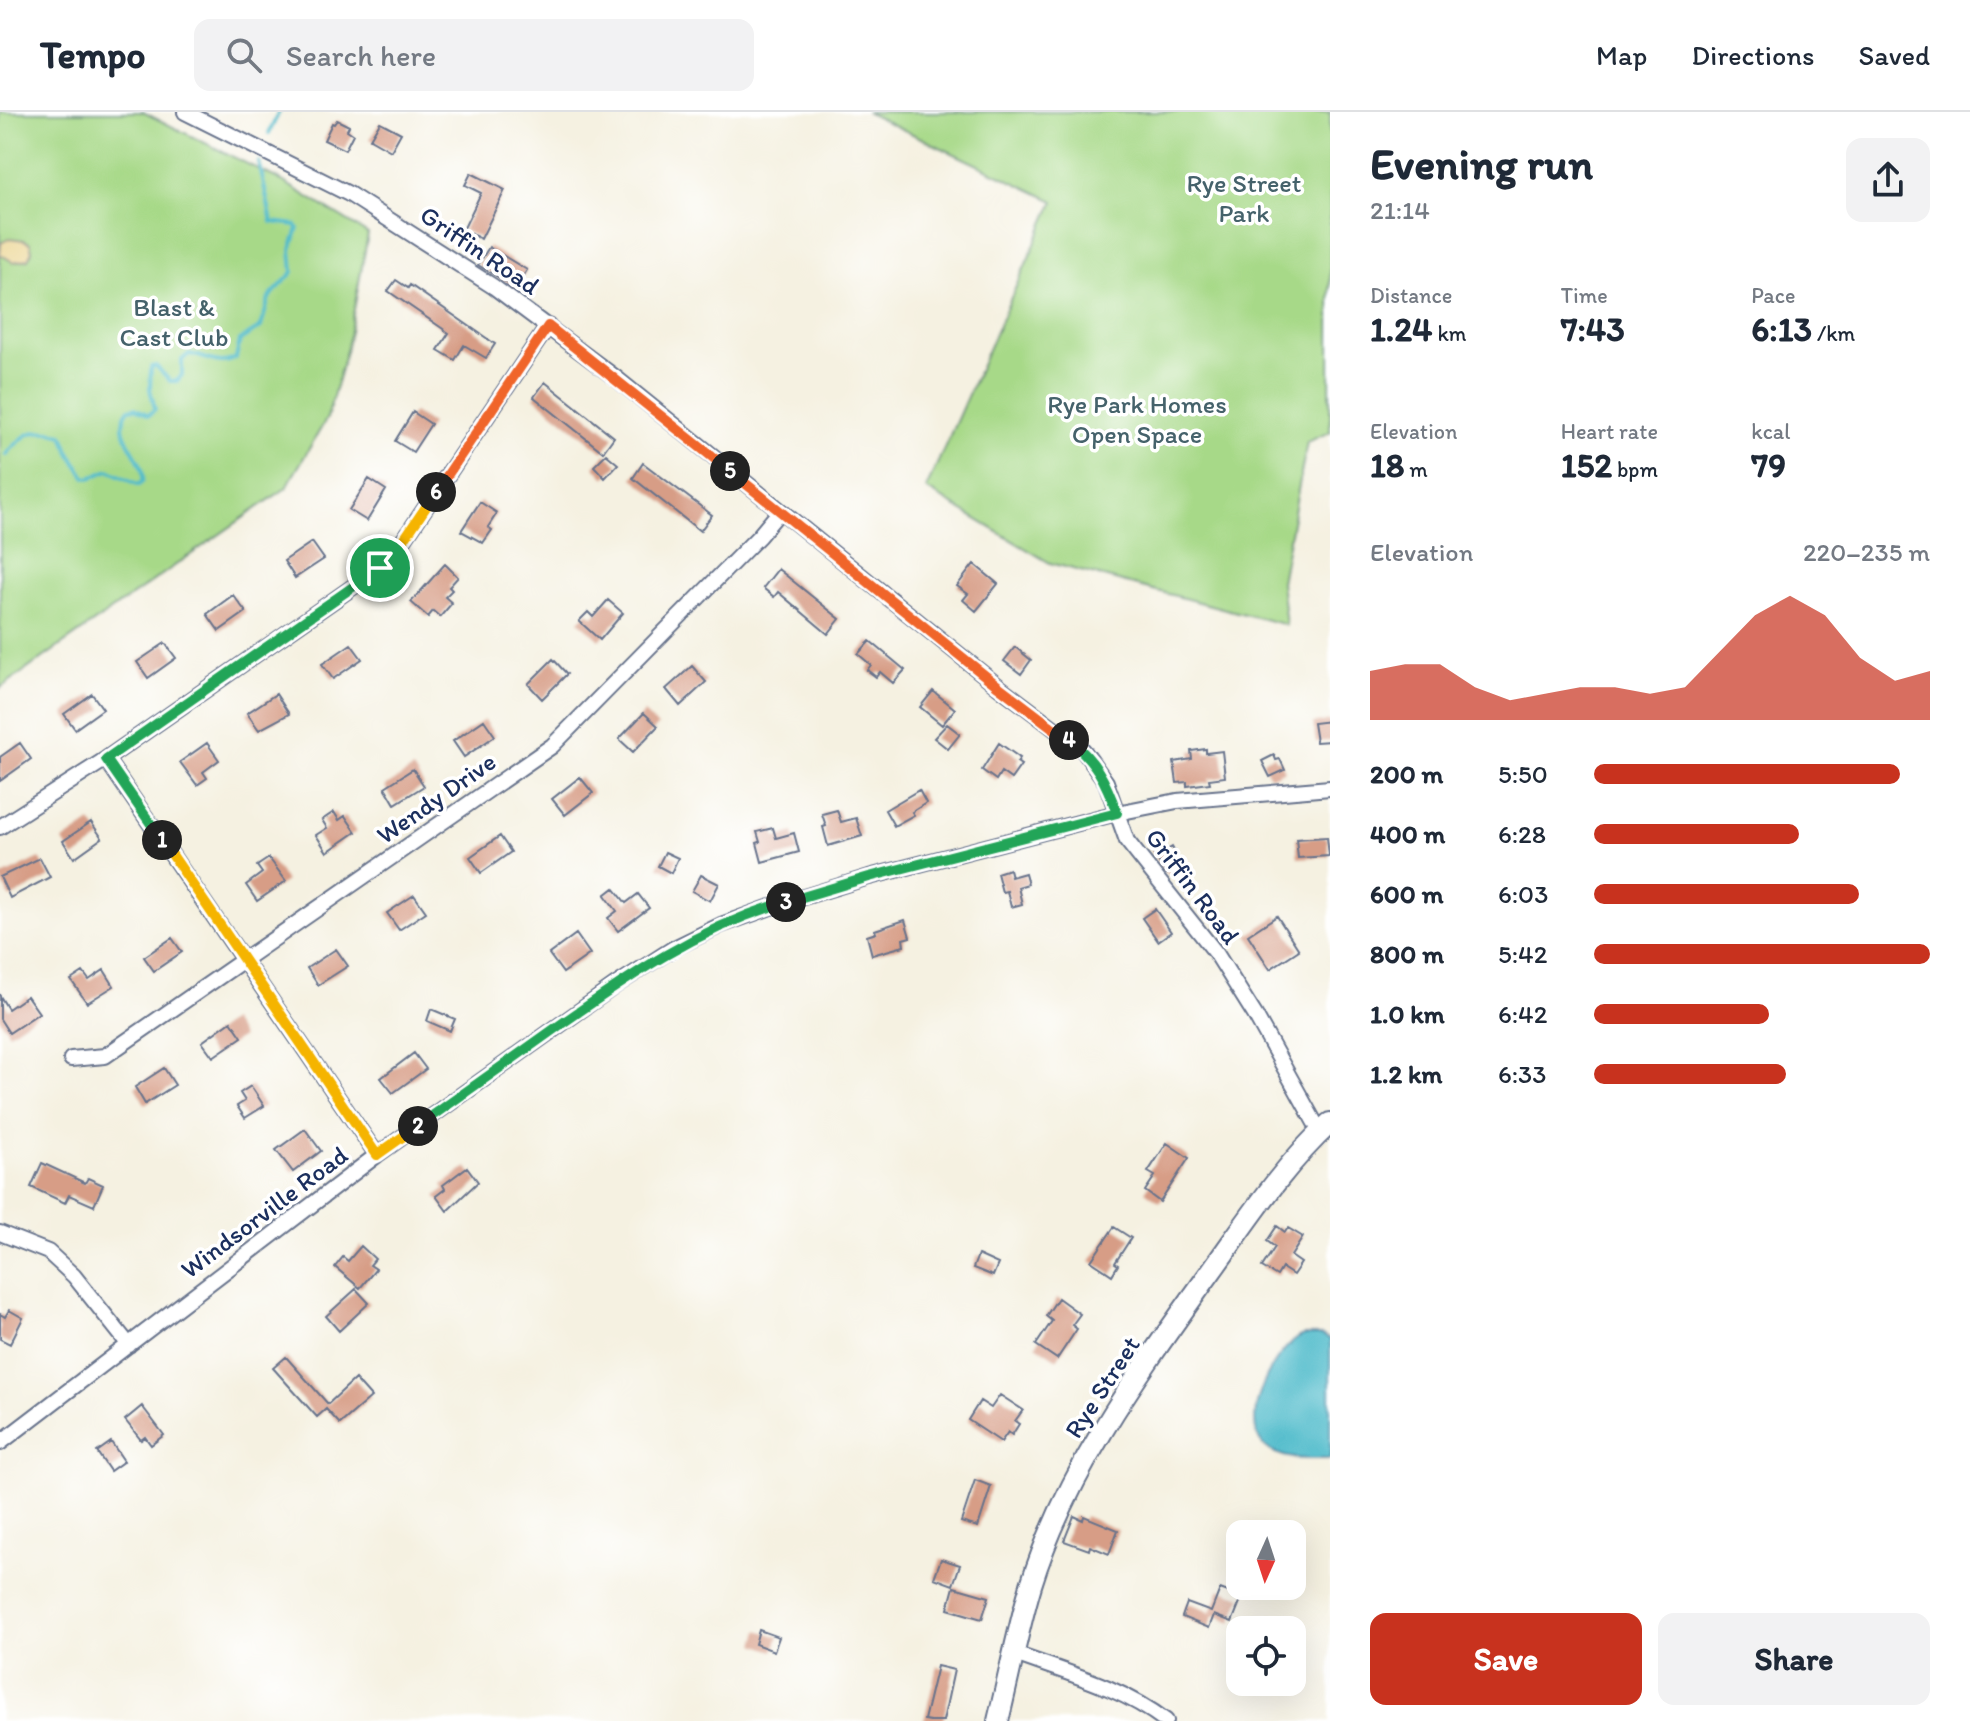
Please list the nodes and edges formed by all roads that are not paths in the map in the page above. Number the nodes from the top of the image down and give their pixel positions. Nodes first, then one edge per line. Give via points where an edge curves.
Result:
1 (185, 112) edge
2 (548, 326) junction
3 (780, 511) junction
4 (106, 759) junction
5 (1330, 788) edge
6 (1117, 813) junction
7 (0, 827) edge
8 (244, 961) junction
9 (71, 1059) dead end
10 (1325, 1128) edge
11 (377, 1155) junction
12 (0, 1233) edge
13 (129, 1345) junction
14 (0, 1443) edge
15 (1015, 1654) junction
16 (998, 1721) edge
17 (1166, 1721) edge

1 - 2 street, Griffin Road via 349,194
2 - 3 street, Griffin Road
2 - 4 street via 380,568
3 - 6 street, Griffin Road via 1083,750 1106,782
3 - 8 street, Wendy Drive via 552,746
4 - 7 street
4 - 8 street
5 - 6 street, Windsorville Road via 1177,801
6 - 10 street, Griffin Road via 1127,841 1216,953
6 - 11 street, Windsorville Road via 869,877 721,925 616,985
8 - 9 street, Wendy Drive via 105,1056
8 - 11 street
10 - 15 street, Rye Street via 1280,1176 1092,1446 1031,1585
11 - 13 street, Windsorville Road
12 - 13 street via 48,1252
13 - 14 street, Windsorville Road
15 - 16 street, Rye Street
15 - 17 street via 1111,1688

